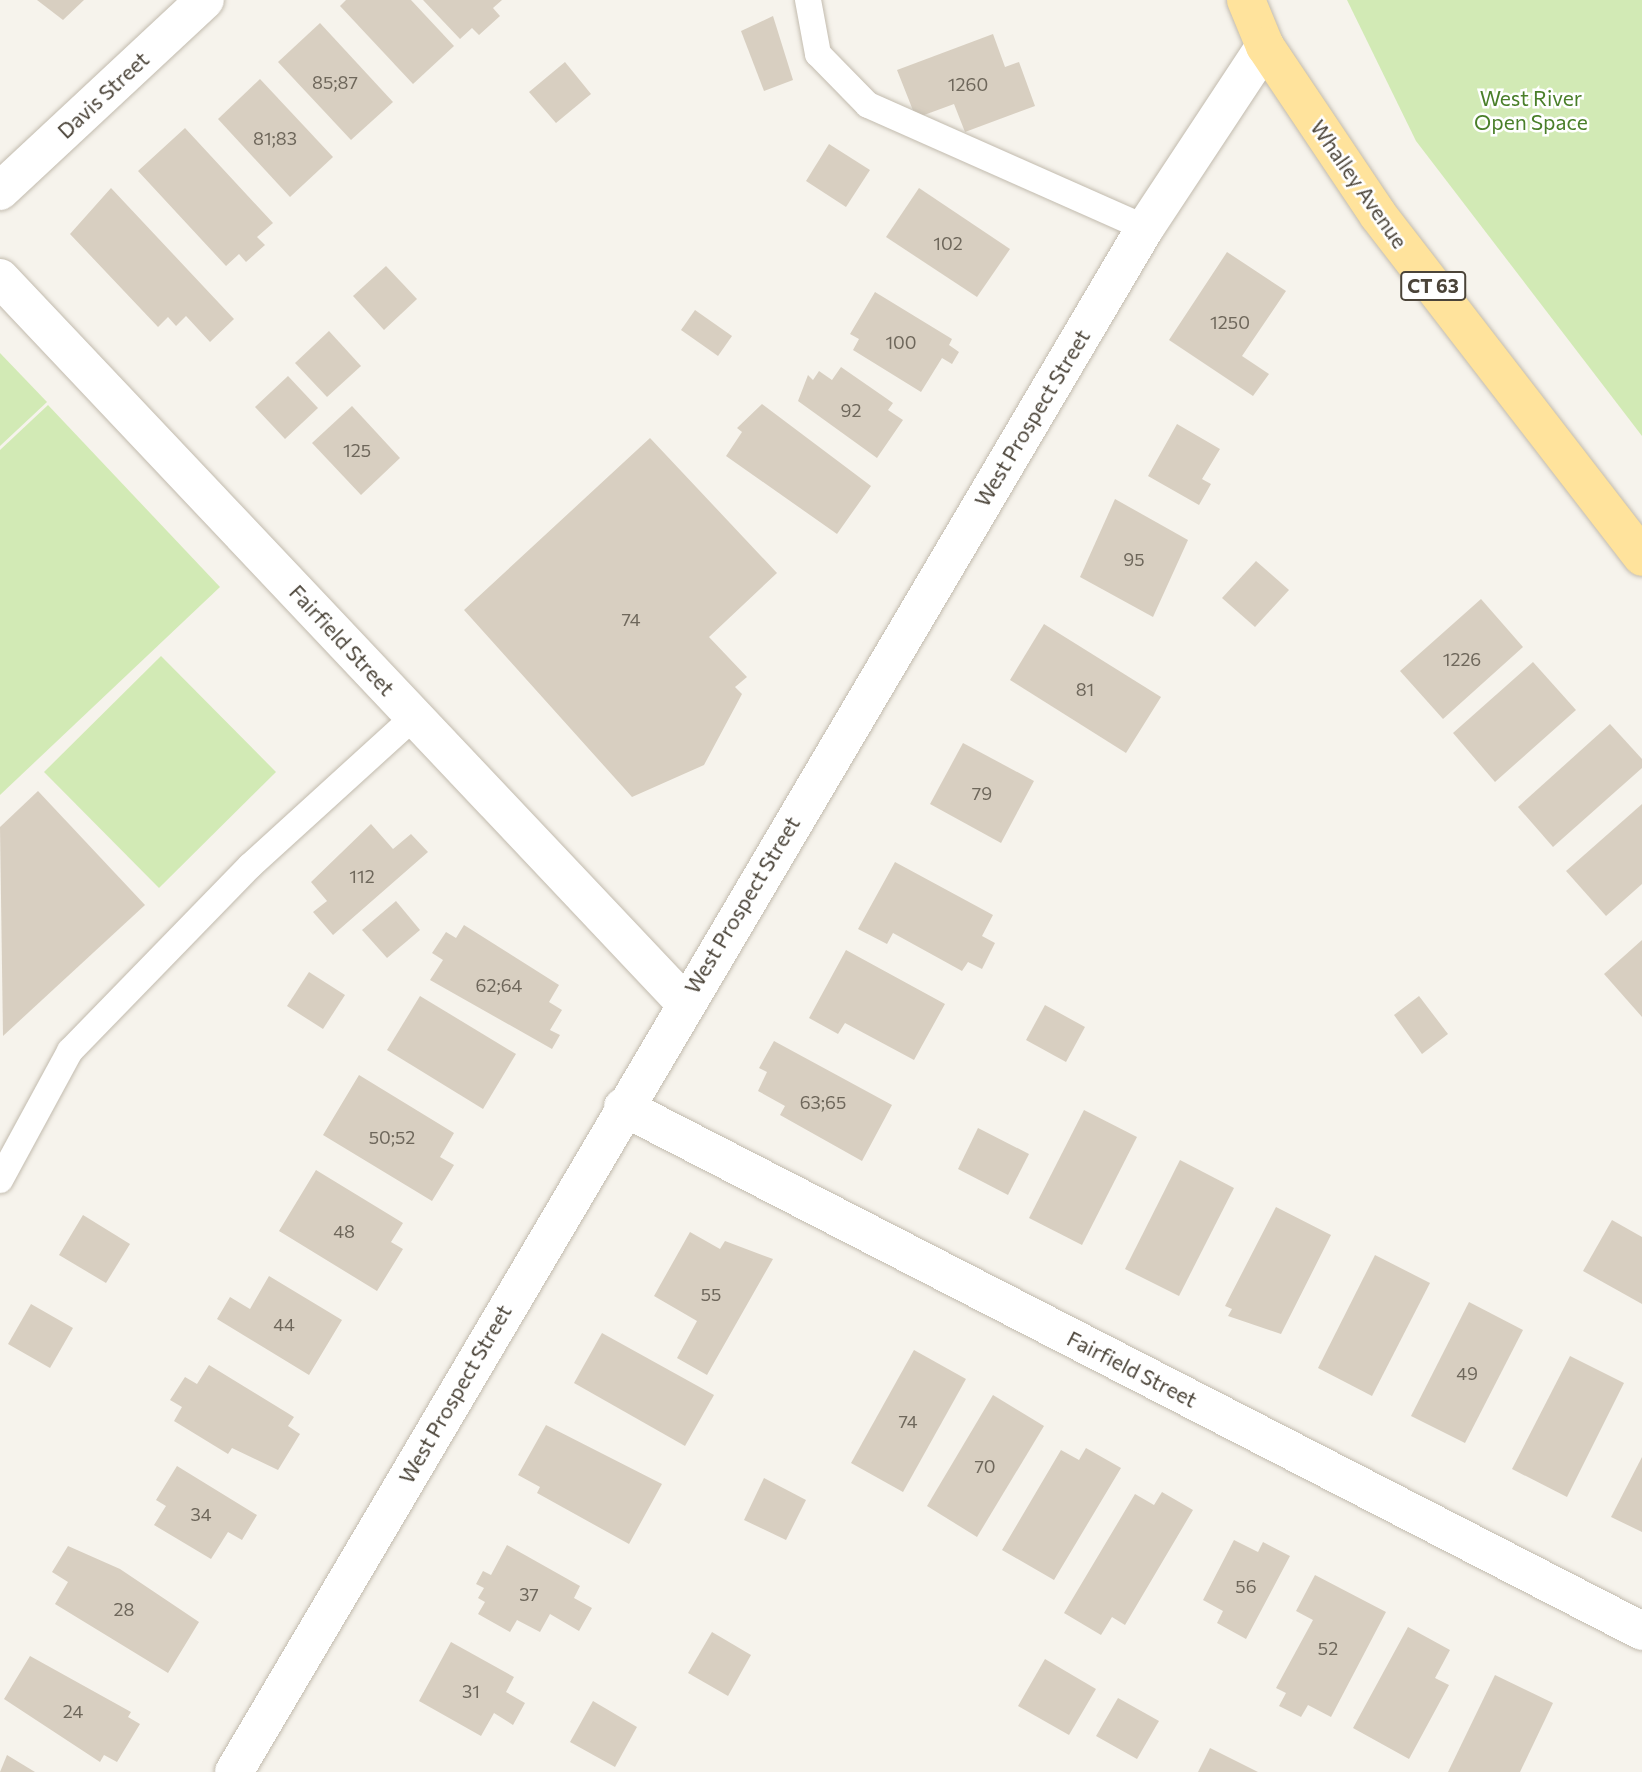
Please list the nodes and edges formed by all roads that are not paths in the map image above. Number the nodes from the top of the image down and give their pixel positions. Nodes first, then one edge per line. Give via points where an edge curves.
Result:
1 (205, 0) edge
2 (808, 0) edge
3 (1246, 0) edge
4 (1265, 46) junction
5 (0, 191) edge
6 (1146, 228) junction
7 (0, 278) edge
8 (1642, 557) edge
9 (414, 717) junction
10 (684, 1002) junction
11 (623, 1107) junction
12 (0, 1180) edge
13 (1642, 1631) edge
14 (234, 1772) edge

1 - 5 street, Davis Street
2 - 6 lane via 818,54 868,105
3 - 4 main road, Whalley Avenue / CT 63
4 - 6 street, West Prospect Street
4 - 8 main road, Whalley Avenue / CT 63 via 1378,215
6 - 10 street, West Prospect Street
7 - 9 street, Fairfield Street
9 - 10 street, Fairfield Street
9 - 12 lane via 250,866 70,1051
10 - 11 street, West Prospect Street
11 - 13 street, Fairfield Street
11 - 14 street, West Prospect Street

